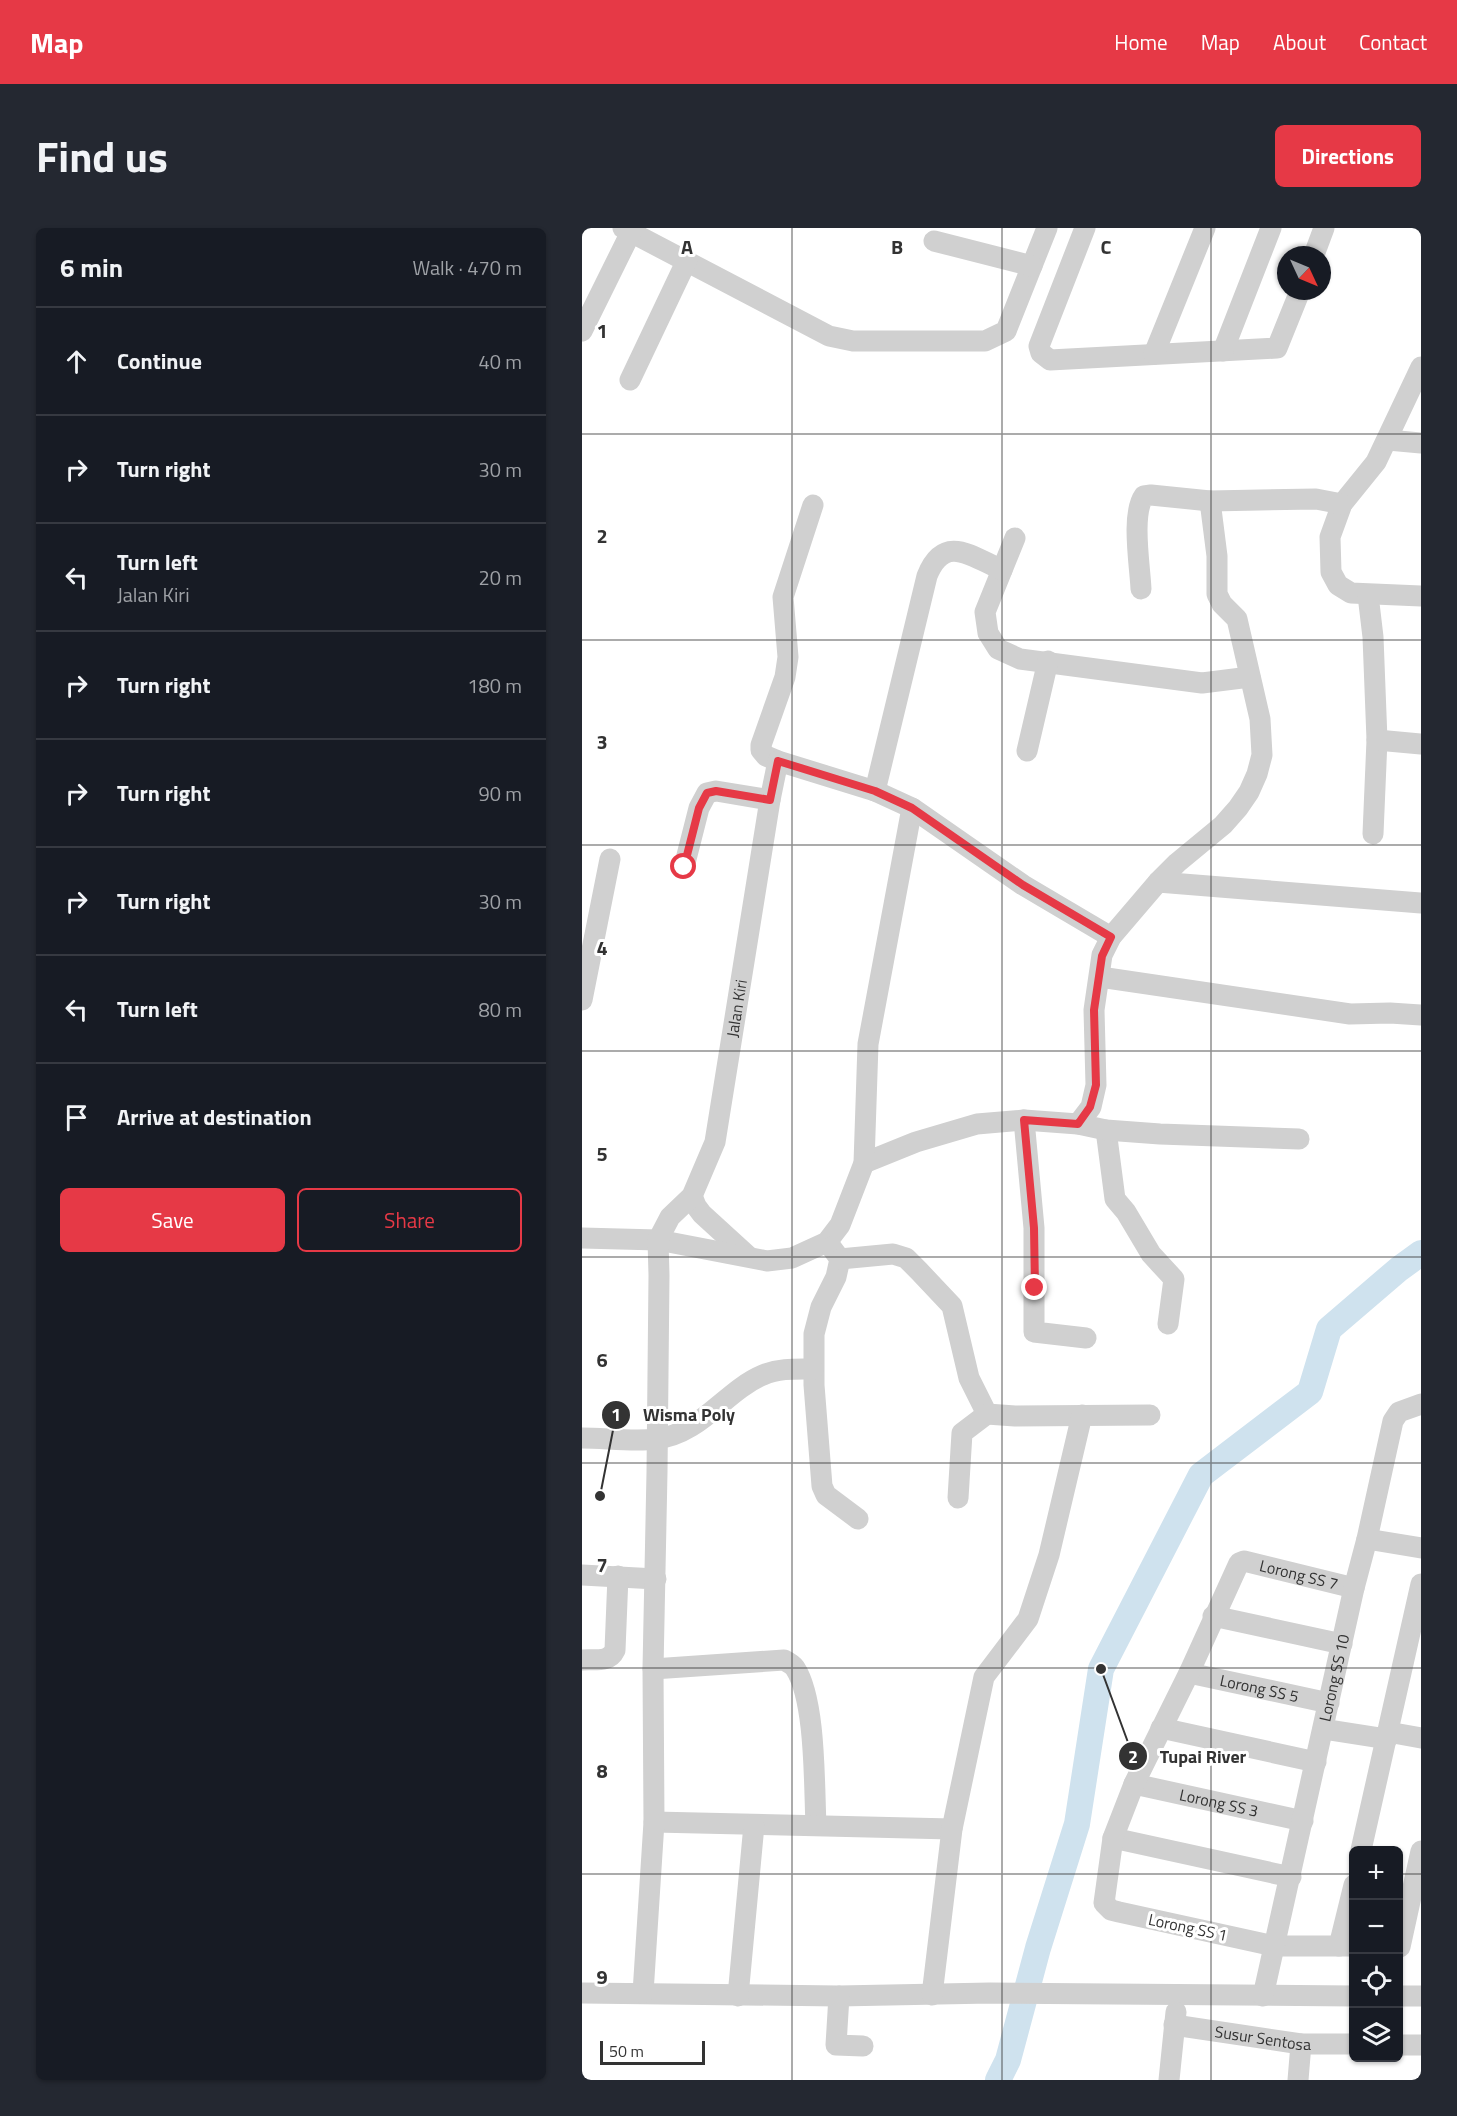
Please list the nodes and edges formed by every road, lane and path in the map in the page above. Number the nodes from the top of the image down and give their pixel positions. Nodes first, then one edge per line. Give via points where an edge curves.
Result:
1 (1047, 228) edge
2 (1085, 228) edge
3 (1205, 228) edge
4 (1272, 228) edge
5 (1324, 228) edge
6 (627, 230) edge
7 (934, 241) dead end
8 (1317, 246) edge
9 (687, 260) junction
10 (1032, 266) junction
11 (1296, 300) edge
12 (582, 332) edge
13 (1223, 351) junction
14 (1154, 354) junction
15 (1421, 368) edge
16 (630, 380) dead end
17 (1388, 440) junction
18 (1421, 443) edge
19 (1210, 501) junction
20 (1342, 504) junction
21 (813, 505) dead end
22 (1015, 538) dead end
23 (1002, 570) junction
24 (1141, 589) dead end
25 (1368, 595) junction
26 (1421, 596) edge
27 (1048, 662) junction
28 (1250, 677) junction
29 (1377, 740) junction
30 (1421, 744) edge
31 (1027, 751) dead end
32 (778, 761) junction
33 (875, 791) junction
34 (770, 800) junction
35 (912, 808) junction
36 (1373, 834) dead end
37 (610, 859) dead end
38 (684, 867) dead end
39 (1158, 882) junction
40 (1421, 903) edge
41 (1111, 937) junction
42 (1100, 977) junction
43 (582, 1000) edge
44 (1421, 1015) edge
45 (1024, 1120) junction
46 (1078, 1124) junction
47 (1106, 1130) junction
48 (1299, 1139) dead end
49 (864, 1163) junction
50 (692, 1196) junction
51 (582, 1238) edge
52 (658, 1240) junction
53 (827, 1242) junction
54 (748, 1256) junction
55 (840, 1259) junction
56 (1168, 1324) dead end
57 (1086, 1338) dead end
58 (813, 1369) junction
59 (1421, 1404) edge
60 (987, 1414) junction
61 (1082, 1415) junction
62 (1150, 1415) dead end
63 (582, 1438) edge
64 (657, 1439) junction
65 (958, 1498) dead end
66 (858, 1519) dead end
67 (1367, 1539) junction
68 (1421, 1548) edge
69 (582, 1575) edge
70 (618, 1576) junction
71 (656, 1579) junction
72 (1421, 1584) edge
73 (1354, 1588) junction
74 (1213, 1616) junction
75 (1342, 1644) junction
76 (582, 1660) edge
77 (653, 1669) junction
78 (1189, 1673) junction
79 (1329, 1703) junction
80 (1161, 1728) junction
81 (1323, 1729) junction
82 (1388, 1736) junction
83 (1421, 1738) edge
84 (1316, 1762) junction
85 (1134, 1784) junction
86 (1303, 1821) junction
87 (654, 1822) junction
88 (754, 1825) junction
89 (816, 1825) junction
90 (952, 1829) junction
91 (1113, 1838) junction
92 (1362, 1846) edge
93 (1421, 1851) edge
94 (1291, 1877) junction
95 (1351, 1900) edge
96 (1274, 1946) junction
97 (1346, 1946) edge
98 (1407, 1947) edge
99 (582, 1993) edge
100 (643, 1993) junction
101 (932, 1995) junction
102 (1421, 1995) edge
103 (738, 1996) junction
104 (839, 1996) junction
105 (1178, 1996) junction
106 (1263, 1996) junction
107 (1349, 1996) edge
108 (1403, 1996) edge
109 (1174, 2025) junction
110 (1301, 2044) junction
111 (1349, 2044) edge
112 (1403, 2045) edge
113 (1421, 2045) edge
114 (863, 2046) dead end
115 (1169, 2080) edge
116 (1298, 2080) edge

1 - 10 street
2 - 14 street via 1039,346 1041,353 1050,360
3 - 14 street
4 - 13 street
5 - 8 street
6 - 9 street
6 - 12 street
7 - 10 street
9 - 10 street via 803,324 853,341 986,341 1006,331
9 - 16 street
11 - 13 street via 1277,348
13 - 14 street
15 - 17 street
17 - 18 street
17 - 20 street via 1376,462
19 - 20 street via 1316,499
19 - 24 street via 1151,495 1139,502
19 - 28 street via 1217,594 1237,619
20 - 25 street via 1330,537 1331,572 1338,585 1351,593
21 - 32 street via 783,597 788,657 761,745 766,756
22 - 23 street
23 - 27 street via 985,612 988,633 998,649 1020,659
23 - 33 street via 956,550 944,552 933,562
25 - 26 street
25 - 29 street
27 - 28 street via 1202,683
27 - 31 street
28 - 39 street via 1260,719 1262,755 1249,792 1223,825
29 - 30 street
29 - 36 street
32 - 33 street
32 - 34 street, Jalan Kiri
33 - 35 street
34 - 38 street via 707,793 699,808
34 - 50 street, Jalan Kiri via 715,1142
35 - 41 street via 1023,885
35 - 49 street via 868,1044
37 - 43 street
39 - 40 street
39 - 41 street
41 - 42 street via 1102,956
42 - 44 street via 1350,1014
42 - 46 street via 1094,1010 1096,1085 1090,1107
45 - 46 street
45 - 49 street via 977,1124
45 - 57 street via 1034,1228 1034,1332
46 - 47 street
47 - 48 street
47 - 56 street via 1115,1199 1151,1254 1174,1279
49 - 53 street via 840,1225
50 - 52 street, Jalan Kiri via 670,1217
50 - 54 street via 702,1214
51 - 52 street
52 - 54 street
52 - 64 street
53 - 54 street via 792,1258 767,1261
53 - 55 street
55 - 58 street via 814,1334
55 - 60 street via 893,1254 906,1258 919,1271 952,1306 969,1378
58 - 64 street via 778,1370 763,1375 689,1427
58 - 66 street via 822,1486 826,1495
59 - 67 street, Lorong SS 10 via 1399,1412 1393,1421
60 - 61 street
60 - 65 street via 962,1432
61 - 62 street
61 - 90 street via 1049,1555 1028,1619 984,1677
63 - 64 street
64 - 71 street
67 - 68 street
67 - 73 street, Lorong SS 10
69 - 70 street
70 - 71 street
70 - 76 street via 615,1650 608,1659
71 - 77 street
72 - 82 street
73 - 74 street, Lorong SS 7 via 1244,1561 1236,1567
73 - 75 street, Lorong SS 10
74 - 75 street
74 - 78 street
75 - 79 street, Lorong SS 10
77 - 87 street
77 - 89 street via 784,1660 793,1665 812,1728
78 - 79 street, Lorong SS 5
78 - 80 street
79 - 81 street, Lorong SS 10
80 - 84 street
80 - 85 street
81 - 82 street
81 - 84 street, Lorong SS 10
82 - 83 street
82 - 92 street
84 - 86 street, Lorong SS 10
85 - 86 street, Lorong SS 3
85 - 91 street
86 - 94 street, Lorong SS 10
87 - 88 street
87 - 100 street
88 - 89 street
88 - 103 street
89 - 90 street
90 - 101 street
91 - 94 street
91 - 96 street, Lorong SS 1 via 1104,1903 1110,1910
93 - 98 street
94 - 96 street, Lorong SS 10
95 - 97 street
96 - 97 street, Lorong SS 1
96 - 106 street, Lorong SS 10
99 - 100 street
100 - 103 street
101 - 104 street
101 - 105 street
102 - 108 street
103 - 104 street
104 - 114 street via 836,2045
105 - 106 street
105 - 109 street
106 - 107 street
109 - 110 street, Susur Sentosa
109 - 115 street
110 - 111 street, Susur Sentosa
110 - 116 street
112 - 113 street

